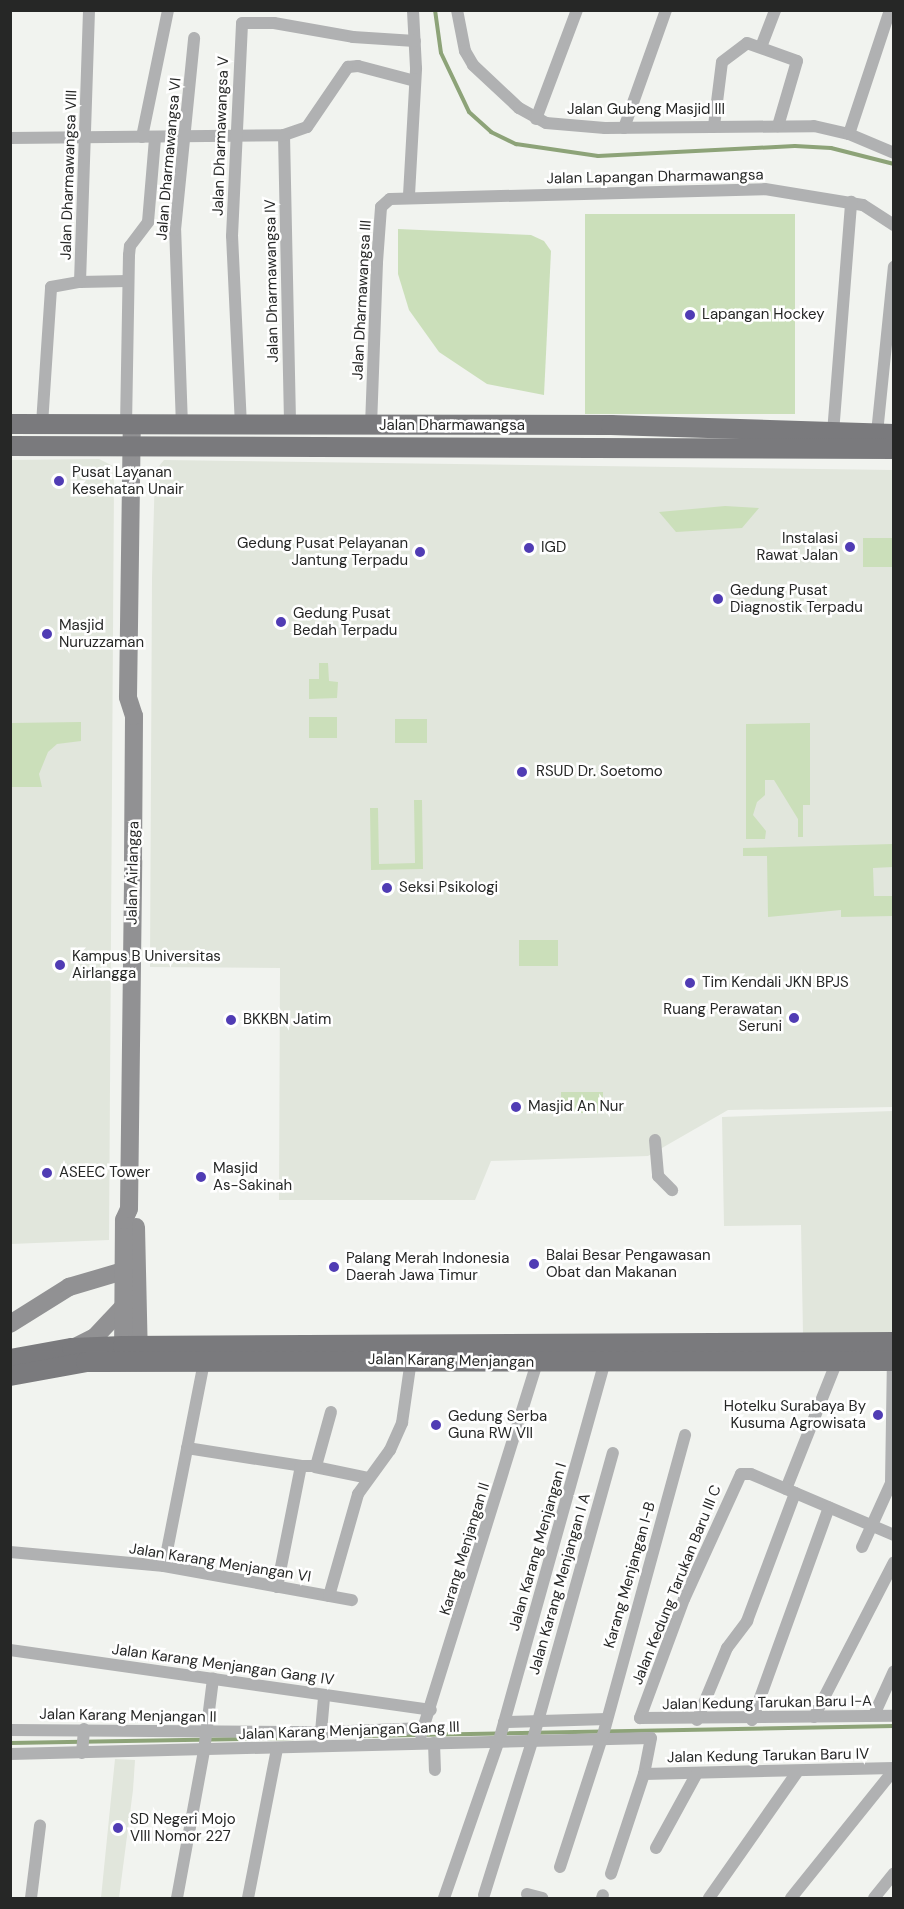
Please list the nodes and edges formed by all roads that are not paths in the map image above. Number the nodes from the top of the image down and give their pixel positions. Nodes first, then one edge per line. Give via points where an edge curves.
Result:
1 (89, 10) edge
2 (168, 10) edge
3 (413, 10) edge
4 (457, 10) edge
5 (577, 10) edge
6 (666, 10) edge
7 (774, 10) edge
8 (890, 10) edge
9 (194, 38) dead end
10 (415, 41) junction
11 (760, 46) junction
12 (416, 81) junction
13 (536, 119) junction
14 (714, 126) junction
15 (778, 126) junction
16 (624, 128) junction
17 (235, 135) junction
18 (284, 135) junction
19 (849, 135) junction
20 (86, 136) junction
21 (185, 136) junction
22 (141, 137) junction
23 (10, 138) edge
24 (154, 138) junction
25 (894, 153) edge
26 (409, 195) junction
27 (851, 202) junction
28 (894, 225) edge
29 (894, 267) edge
30 (127, 281) junction
31 (80, 282) junction
32 (10, 424) edge
33 (42, 424) junction
34 (611, 425) junction
35 (182, 426) junction
36 (241, 426) junction
37 (290, 426) junction
38 (371, 426) junction
39 (422, 426) junction
40 (832, 433) junction
41 (135, 434) junction
42 (886, 434) edge
43 (10, 446) edge
44 (422, 447) junction
45 (610, 447) junction
46 (894, 448) edge
47 (655, 1140) dead end
48 (672, 1190) dead end
49 (129, 1209) junction
50 (123, 1271) junction
51 (123, 1307) junction
52 (10, 1324) edge
53 (894, 1342) edge
54 (72, 1348) junction
55 (490, 1352) junction
56 (131, 1354) junction
57 (10, 1359) edge
58 (411, 1360) junction
59 (837, 1361) junction
60 (893, 1361) edge
61 (204, 1362) junction
62 (537, 1362) junction
63 (605, 1362) junction
64 (10, 1376) edge
65 (332, 1412) dead end
66 (685, 1435) dead end
67 (187, 1448) junction
68 (613, 1453) dead end
69 (302, 1466) junction
70 (315, 1467) junction
71 (368, 1478) junction
72 (892, 1483) edge
73 (791, 1491) junction
74 (829, 1507) junction
75 (873, 1526) junction
76 (894, 1535) edge
77 (862, 1547) dead end
78 (10, 1552) edge
79 (894, 1562) edge
80 (164, 1566) junction
81 (277, 1587) junction
82 (329, 1596) junction
83 (352, 1600) dead end
84 (10, 1650) edge
85 (894, 1671) edge
86 (213, 1679) junction
87 (324, 1695) junction
88 (431, 1710) junction
89 (874, 1715) junction
90 (894, 1716) edge
91 (814, 1717) junction
92 (697, 1720) junction
93 (752, 1720) junction
94 (504, 1723) junction
95 (537, 1723) junction
96 (649, 1727) junction
97 (424, 1729) junction
98 (605, 1729) junction
99 (10, 1730) edge
100 (83, 1731) junction
101 (321, 1732) junction
102 (204, 1733) junction
103 (533, 1738) junction
104 (500, 1739) junction
105 (434, 1743) junction
106 (417, 1744) junction
107 (204, 1749) junction
108 (277, 1749) junction
109 (82, 1751) junction
110 (10, 1754) edge
111 (894, 1769) edge
112 (435, 1770) dead end
113 (798, 1771) junction
114 (697, 1773) junction
115 (644, 1774) junction
116 (40, 1826) dead end
117 (656, 1848) dead end
118 (560, 1867) dead end
119 (894, 1873) edge
120 (611, 1874) dead end
121 (527, 1894) dead end
122 (484, 1895) dead end
123 (31, 1899) edge
124 (177, 1899) edge
125 (249, 1899) edge
126 (444, 1899) edge
127 (542, 1899) edge
128 (709, 1899) edge
129 (791, 1899) edge
130 (874, 1899) edge

1 - 20 street, Jalan Dharmawangsa VIII
2 - 22 street
3 - 10 street
4 - 13 street via 465,51 473,65
5 - 13 street
6 - 16 street
7 - 11 street
8 - 19 street
9 - 21 street, Jalan Dharmawangsa VI
10 - 12 street
10 - 17 street, Jalan Dharmawangsa V via 353,37 243,21
11 - 14 street via 745,43 723,60
11 - 15 street via 797,61
12 - 18 street via 348,67 307,127
12 - 26 street
13 - 16 street, Jalan Gubeng Masjid III
14 - 15 street, Jalan Gubeng Masjid III
14 - 16 street, Jalan Gubeng Masjid III
15 - 19 street, Jalan Gubeng Masjid III via 814,126
17 - 18 street
17 - 21 street
17 - 36 street, Jalan Dharmawangsa V via 232,236
18 - 37 street, Jalan Dharmawangsa IV
19 - 25 street, Jalan Gubeng Masjid III
20 - 22 street
20 - 23 street
20 - 31 street, Jalan Dharmawangsa VIII
21 - 24 street
21 - 35 street, Jalan Dharmawangsa VI via 175,230
22 - 24 street
24 - 30 street via 149,216 146,228 130,246
26 - 27 street, Jalan Lapangan Dharmawangsa via 765,189
26 - 38 street, Jalan Dharmawangsa III via 390,198 381,207
27 - 28 street, Jalan Lapangan Dharmawangsa via 874,210
27 - 40 street
29 - 42 street
30 - 31 street
30 - 41 street
31 - 33 street, Jalan Dharmawangsa VIII via 51,287
32 - 33 main road, Jalan Dharmawangsa
33 - 41 main road, Jalan Dharmawangsa
34 - 39 main road, Jalan Dharmawangsa
34 - 40 main road, Jalan Dharmawangsa
34 - 45 main road
35 - 36 main road, Jalan Dharmawangsa
35 - 41 main road, Jalan Dharmawangsa
36 - 37 main road, Jalan Dharmawangsa
37 - 38 main road, Jalan Dharmawangsa
38 - 39 main road, Jalan Dharmawangsa
39 - 44 main road
40 - 42 main road, Jalan Dharmawangsa
41 - 43 main road, Jalan Dharmawangsa
41 - 44 main road, Jalan Dharmawangsa
41 - 49 main road, Jalan Airlangga via 140,697 134,716
44 - 45 main road, Jalan Dharmawangsa
45 - 46 main road, Jalan Dharmawangsa
47 - 48 street via 658,1176
49 - 50 main road, Jalan Airlangga via 124,1220
49 - 56 main road, Jalan Airlangga via 136,1221
50 - 51 main road, Jalan Airlangga
50 - 52 main road via 69,1287
51 - 54 main road via 95,1337
51 - 56 main road, Jalan Airlangga
53 - 55 main road, Jalan Karang Menjangan
54 - 56 main road, Jalan Karang Menjangan
54 - 57 main road, Jalan Karang Menjangan
55 - 56 main road, Jalan Karang Menjangan
55 - 58 main road, Jalan Karang Menjangan
55 - 62 main road, Jalan Karang Menjangan
56 - 61 main road, Jalan Karang Menjangan
56 - 64 main road, Jalan Karang Menjangan
58 - 61 main road, Jalan Karang Menjangan
58 - 71 street via 402,1423 390,1450
59 - 60 main road, Jalan Karang Menjangan
59 - 63 main road, Jalan Karang Menjangan
59 - 73 street
60 - 72 street
61 - 67 street
62 - 63 main road, Jalan Karang Menjangan
62 - 88 street, Karang Menjangan II
63 - 94 street, Jalan Karang Menjangan I
65 - 70 street
66 - 98 street, Karang Menjangan I-B
67 - 69 street
67 - 80 street
68 - 95 street, Jalan Karang Menjangan I A
69 - 70 street
69 - 81 street
70 - 71 street
71 - 82 street via 355,1502
72 - 75 street
73 - 74 street, Jalan Kedung Tarukan Baru III C
73 - 92 street via 747,1621 727,1648
73 - 96 street, Jalan Kedung Tarukan Baru III C via 747,1473 738,1476 684,1599
74 - 75 street, Jalan Kedung Tarukan Baru III C
74 - 93 street
75 - 76 street, Jalan Kedung Tarukan Baru III C
75 - 77 street
78 - 80 street, Jalan Karang Menjangan VI
79 - 91 street
80 - 81 street, Jalan Karang Menjangan VI
81 - 82 street, Jalan Karang Menjangan VI
82 - 83 street, Jalan Karang Menjangan VI
84 - 86 street, Jalan Karang Menjangan Gang IV
85 - 89 street
86 - 87 street, Jalan Karang Menjangan Gang IV
86 - 102 street
87 - 88 street, Jalan Karang Menjangan Gang IV
87 - 101 street
88 - 97 street, Karang Menjangan II
89 - 90 street, Jalan Kedung Tarukan Baru I-A
89 - 91 street, Jalan Kedung Tarukan Baru I-A
91 - 93 street, Jalan Kedung Tarukan Baru I-A
92 - 93 street, Jalan Kedung Tarukan Baru I-A
92 - 96 street, Jalan Kedung Tarukan Baru I-A
94 - 95 street
94 - 104 street, Jalan Karang Menjangan I
95 - 98 street
95 - 103 street, Jalan Karang Menjangan I A
96 - 98 street, Jalan Karang Menjangan Gang III
96 - 115 street
97 - 101 street, Jalan Karang Menjangan II
97 - 106 street, Karang Menjangan II
98 - 103 street, Jalan Karang Menjangan Gang III
98 - 118 street, Karang Menjangan I-B
99 - 100 street, Jalan Karang Menjangan II
100 - 102 street, Jalan Karang Menjangan II
100 - 109 street
101 - 102 street, Jalan Karang Menjangan II
102 - 107 street
103 - 104 street, Jalan Karang Menjangan Gang III
103 - 122 street, Jalan Karang Menjangan I A
104 - 105 street, Jalan Karang Menjangan Gang III
104 - 126 street, Jalan Karang Menjangan I
105 - 106 street, Jalan Karang Menjangan Gang III
105 - 112 street
106 - 108 street, Jalan Karang Menjangan Gang III
107 - 108 street, Jalan Karang Menjangan Gang III
107 - 109 street, Jalan Karang Menjangan Gang III
107 - 124 street
108 - 125 street
109 - 110 street, Jalan Karang Menjangan Gang III
111 - 113 street, Jalan Kedung Tarukan Baru IV
111 - 129 street
113 - 114 street, Jalan Kedung Tarukan Baru IV
113 - 128 street
114 - 115 street, Jalan Kedung Tarukan Baru IV
114 - 117 street
115 - 120 street
116 - 123 street
119 - 130 street
121 - 127 street

